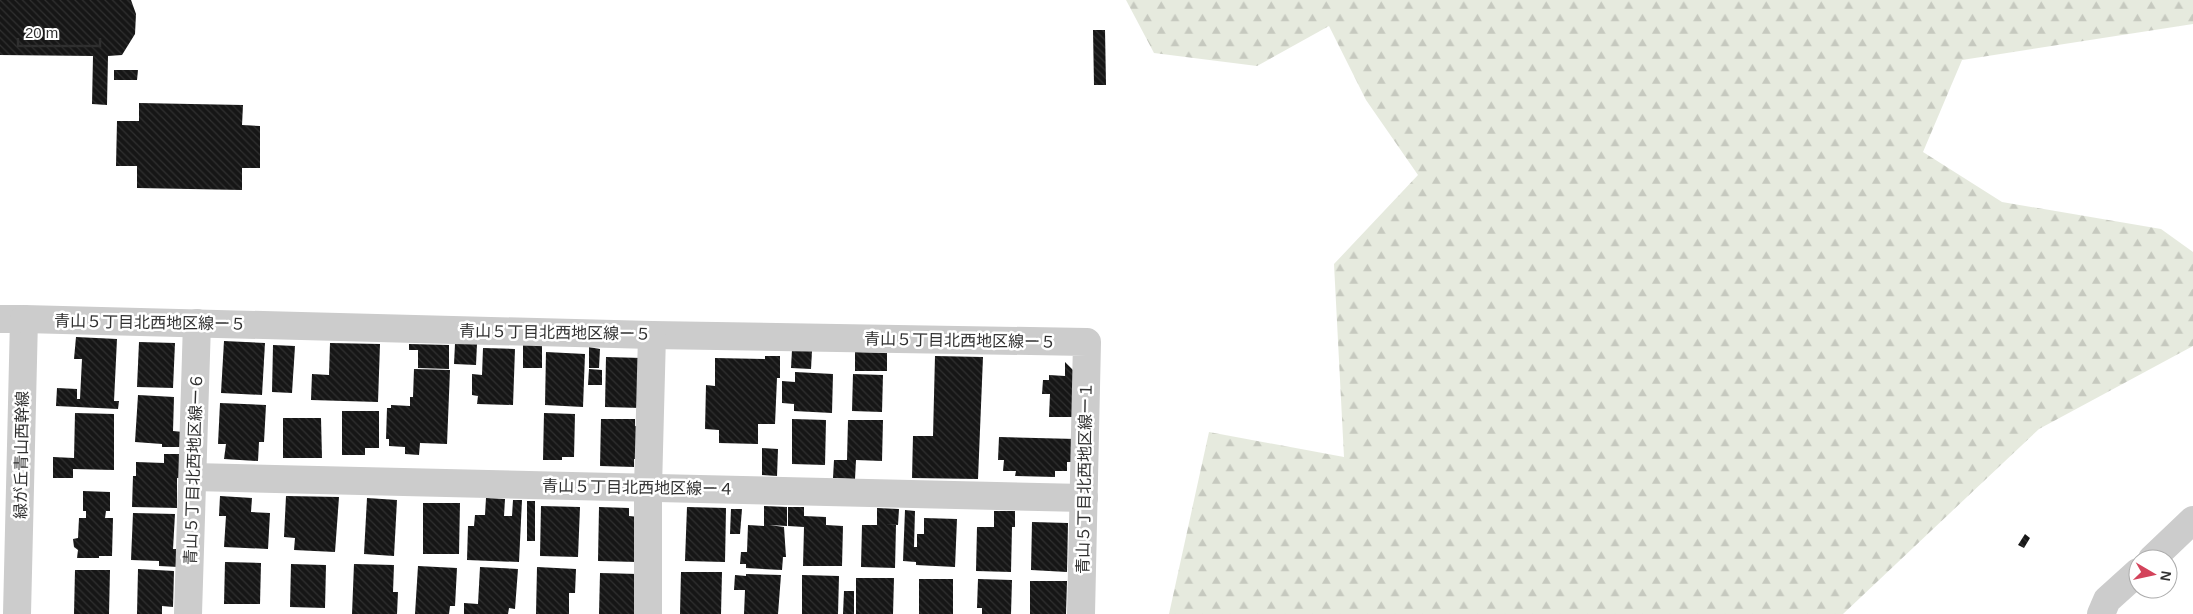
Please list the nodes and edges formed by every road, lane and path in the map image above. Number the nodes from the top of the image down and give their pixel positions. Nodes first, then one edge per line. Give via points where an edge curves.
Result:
1 (12, 319) edge
2 (197, 323) junction
3 (652, 335) junction
4 (1087, 342) joint
5 (193, 476) junction
6 (648, 488) junction
7 (1084, 498) junction
8 (2193, 520) edge
9 (2163, 549) edge
10 (2128, 581) edge
11 (18, 614) edge
12 (188, 614) edge
13 (648, 614) edge
14 (1081, 614) edge
15 (2101, 614) edge

1 - 2 street, 青山５丁目北西地区線ー５
1 - 11 street, 緑が丘青山西幹線
2 - 3 street, 青山５丁目北西地区線ー５
2 - 5 street, 青山５丁目北西地区線ー６
3 - 4 street, 青山５丁目北西地区線ー５
3 - 6 street
4 - 7 street, 青山５丁目北西地区線ー１
5 - 6 street, 青山５丁目北西地区線ー４
5 - 12 street, 青山５丁目北西地区線ー６
6 - 7 street, 青山５丁目北西地区線ー４
6 - 13 street
7 - 14 street, 青山５丁目北西地区線ー１
8 - 9 street
10 - 15 street via 2107,600

